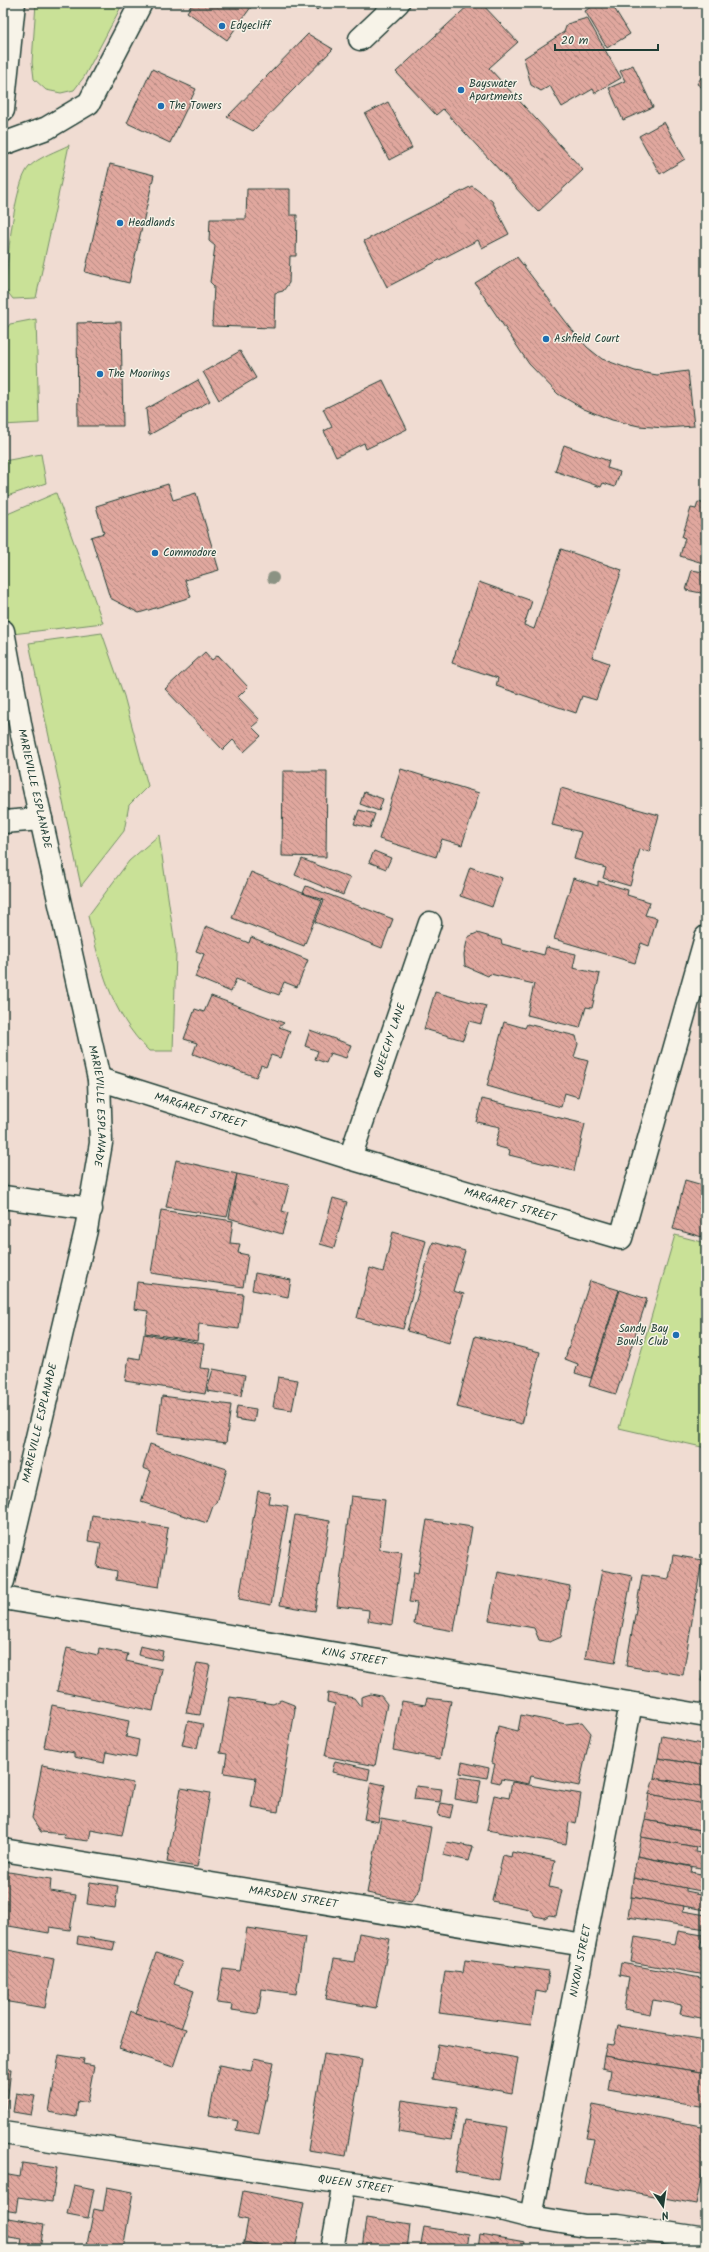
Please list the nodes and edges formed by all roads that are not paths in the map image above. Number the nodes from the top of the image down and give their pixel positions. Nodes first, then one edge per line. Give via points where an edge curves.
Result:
1 (14, 3) edge
2 (141, 3) edge
3 (398, 3) edge
4 (360, 39) dead end
5 (3, 110) edge
6 (3, 144) edge
7 (3, 631) edge
8 (41, 819) junction
9 (3, 822) edge
10 (430, 923) dead end
11 (706, 937) edge
12 (99, 1079) junction
13 (350, 1158) junction
14 (3, 1196) edge
15 (91, 1209) junction
16 (3, 1581) edge
17 (3, 1598) edge
18 (631, 1704) junction
19 (706, 1716) edge
20 (3, 1850) edge
21 (584, 1945) junction
22 (3, 2133) edge
23 (344, 2183) junction
24 (531, 2217) junction
25 (706, 2239) edge
26 (332, 2249) edge

1 - 5 street
2 - 6 street via 89,103 47,128
3 - 4 street
7 - 8 street, MARIEVILLE ESPLANADE
8 - 9 street
8 - 12 street, MARIEVILLE ESPLANADE
10 - 13 street, QUEECHY LANE
11 - 13 street, MARGARET STREET via 621,1238
12 - 13 street, MARGARET STREET
12 - 15 street, MARIEVILLE ESPLANADE via 101,1143
14 - 15 street
15 - 16 street, MARIEVILLE ESPLANADE
17 - 18 street, KING STREET
18 - 19 street, KING STREET
18 - 21 street, NIXON STREET
20 - 21 street, MARSDEN STREET
21 - 24 street, NIXON STREET
22 - 23 street, QUEEN STREET
23 - 24 street, QUEEN STREET via 500,2209
23 - 26 street
24 - 25 street, QUEEN STREET via 585,2226 618,2226

